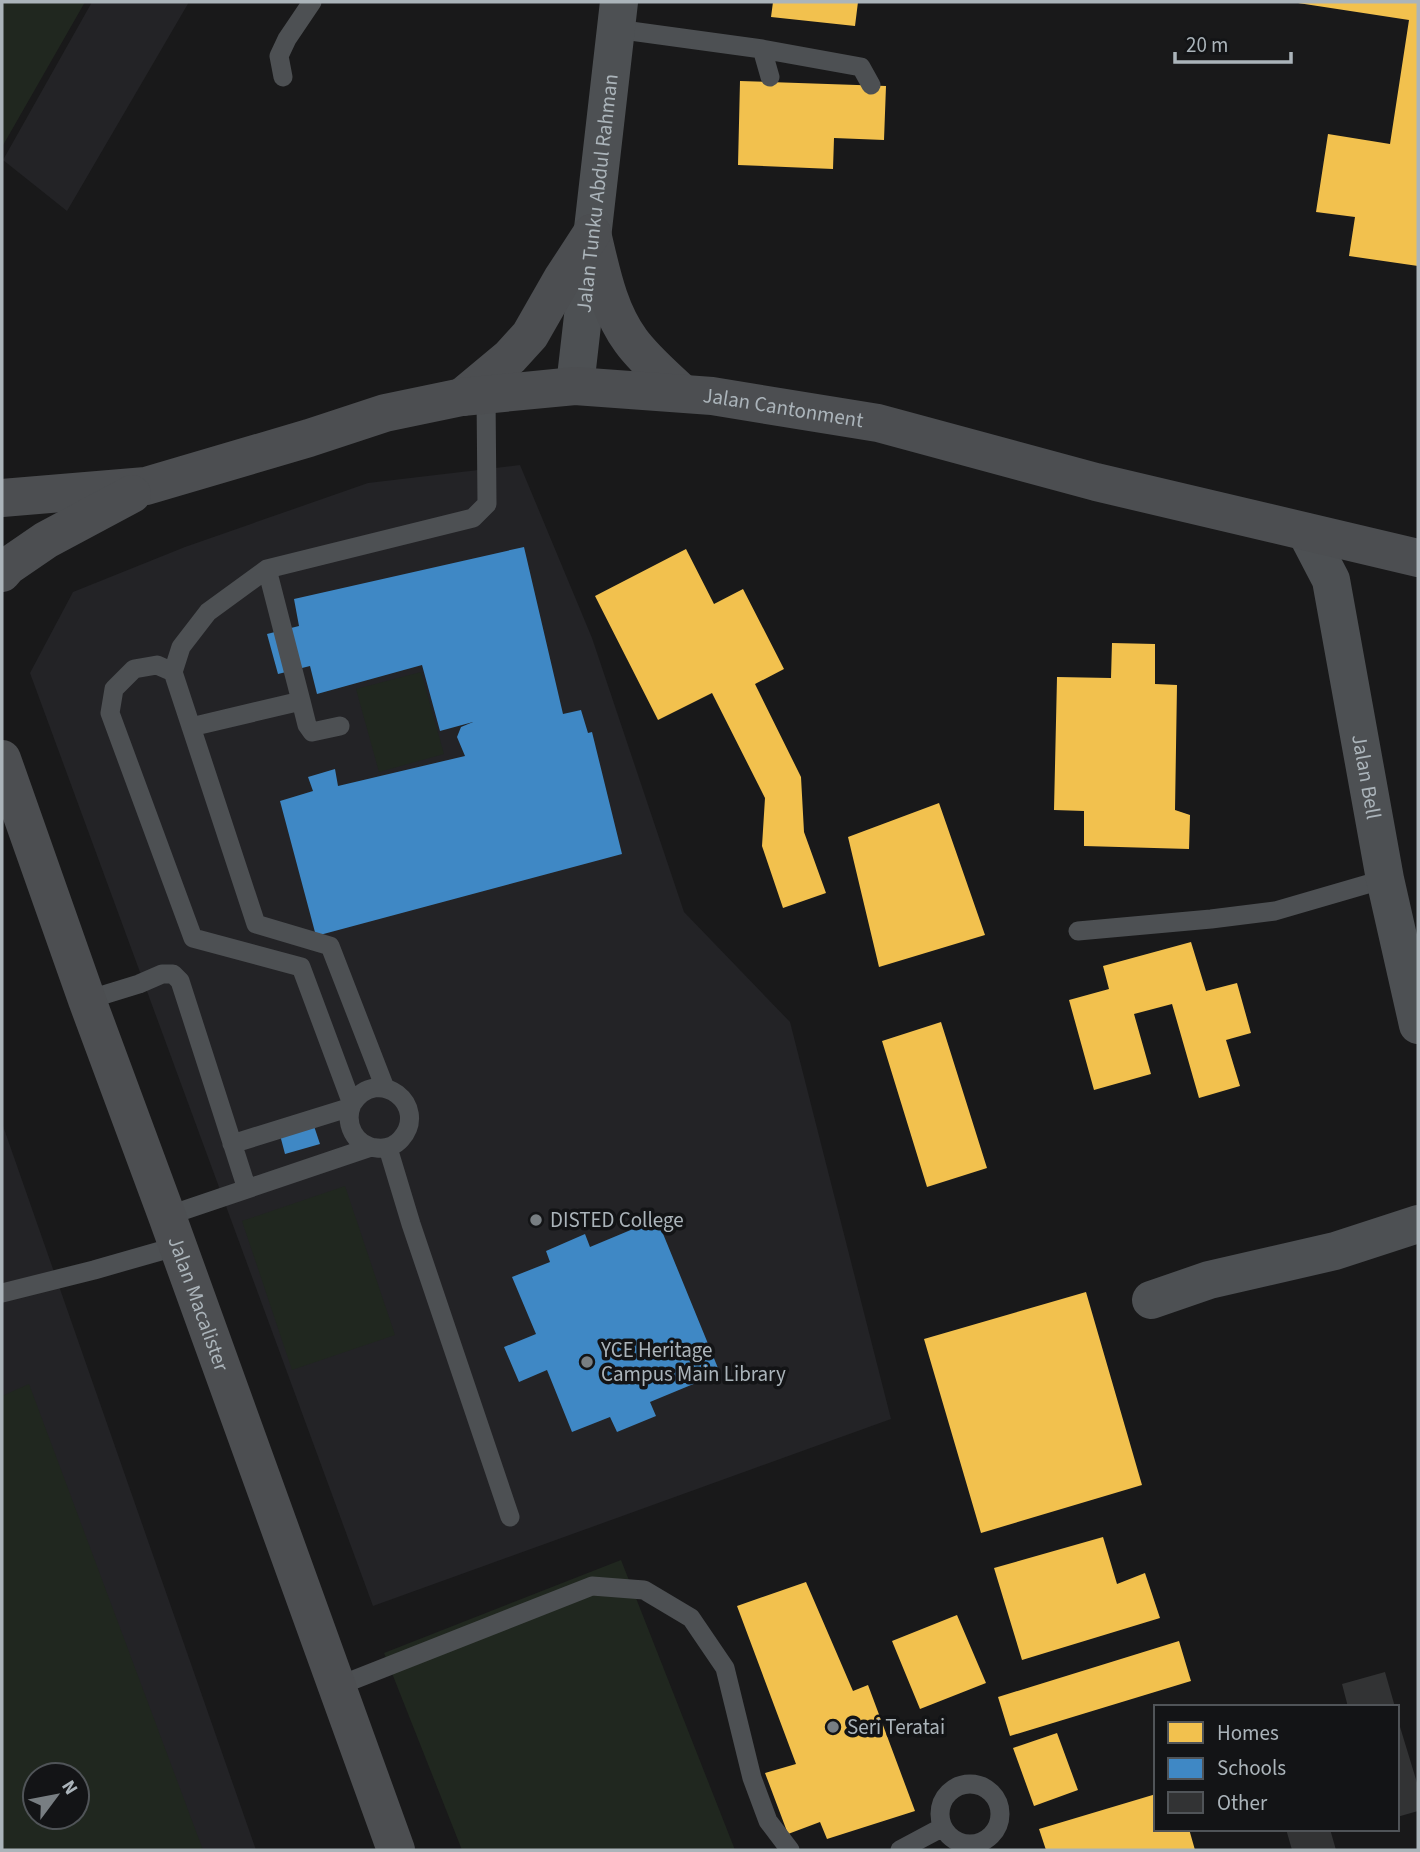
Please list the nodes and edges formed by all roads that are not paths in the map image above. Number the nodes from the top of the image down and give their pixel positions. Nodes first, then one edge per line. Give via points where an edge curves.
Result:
1 (312, 2) edge
2 (617, 15) edge
3 (762, 49) junction
4 (283, 77) dead end
5 (770, 77) dead end
6 (871, 85) dead end
7 (592, 233) junction
8 (575, 386) junction
9 (681, 392) junction
10 (474, 396) junction
11 (146, 486) junction
12 (2, 498) edge
13 (1307, 532) junction
14 (1418, 558) edge
15 (267, 569) junction
16 (2, 573) edge
17 (173, 672) junction
18 (301, 701) junction
19 (340, 726) dead end
20 (191, 727) junction
21 (2, 758) edge
22 (1385, 879) junction
23 (1078, 931) dead end
24 (87, 1000) junction
25 (1418, 1025) edge
26 (385, 1088) junction
27 (352, 1105) junction
28 (232, 1144) junction
29 (379, 1147) junction
30 (247, 1189) junction
31 (1418, 1224) edge
32 (173, 1231) junction
33 (2, 1293) edge
34 (1151, 1300) dead end
35 (510, 1517) dead end
36 (338, 1686) junction
37 (943, 1827) junction
38 (987, 1846) edge
39 (396, 1850) edge
40 (790, 1850) edge
41 (900, 1850) edge

1 - 4 lane via 279,56
2 - 3 lane
2 - 7 street, Jalan Tunku Abdul Rahman
3 - 5 lane
3 - 6 lane via 860,67
7 - 8 street, Jalan Tunku Abdul Rahman
7 - 9 main road via 618,320
7 - 10 main road via 530,335
8 - 9 main road, Jalan Cantonment
8 - 10 main road, Jalan Cantonment
9 - 13 main road, Jalan Cantonment via 878,424
10 - 11 main road, Jalan Cantonment via 385,413
10 - 15 lane via 487,504 474,518
11 - 12 main road
11 - 16 main road via 46,540
13 - 14 main road, Jalan Cantonment
13 - 22 street, Jalan Bell via 1331,580
15 - 17 lane via 208,612 181,647
15 - 18 lane
17 - 20 lane
17 - 27 lane via 157,666 134,669 114,689 110,713 193,938 301,967
18 - 19 lane via 312,732
18 - 20 lane
20 - 26 lane via 256,924 330,946
21 - 24 main road, Jalan Macalister
22 - 23 lane via 1275,911
22 - 25 street, Jalan Bell
24 - 28 lane via 173,974 180,981
24 - 32 main road, Jalan Macalister
26 - 27 lane via 364,1091
26 - 29 lane via 405,1102 408,1129 397,1143
27 - 28 lane
27 - 29 lane via 352,1131 363,1144
28 - 30 lane
29 - 30 lane
29 - 35 lane via 411,1224
30 - 32 lane
31 - 34 street
32 - 33 lane via 94,1270
32 - 36 main road, Jalan Macalister
36 - 39 main road, Jalan Macalister
36 - 40 lane via 592,1586 644,1590 691,1618 725,1668 756,1788 768,1821
37 - 38 lane via 964,1844
37 - 38 lane via 940,1807 951,1790 971,1783 981,1785 996,1798 1001,1818
37 - 41 lane

